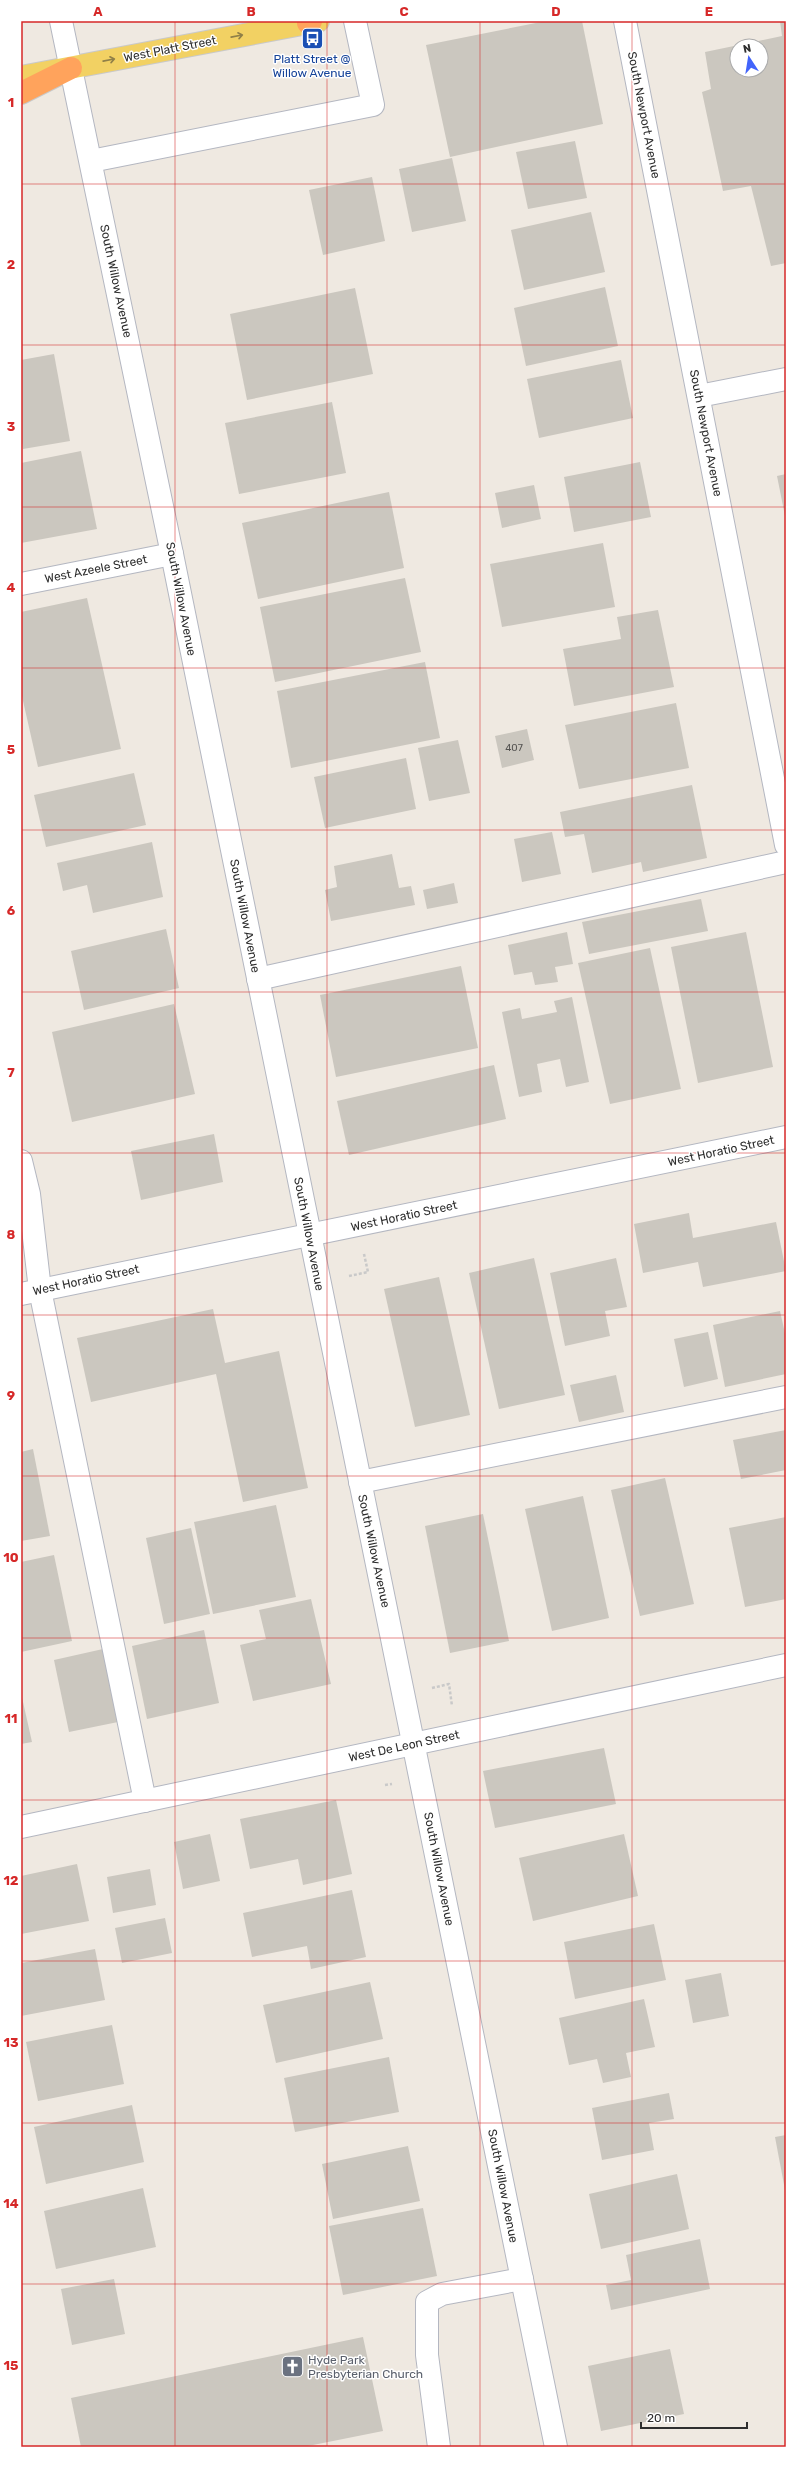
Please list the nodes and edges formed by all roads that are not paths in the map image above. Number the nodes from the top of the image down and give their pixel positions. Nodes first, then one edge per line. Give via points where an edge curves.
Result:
1 (61, 21) edge
2 (355, 21) edge
3 (625, 21) edge
4 (312, 22) edge
5 (71, 68) junction
6 (21, 77) edge
7 (21, 93) edge
8 (91, 160) junction
9 (786, 379) edge
10 (699, 396) junction
11 (172, 554) junction
12 (21, 584) edge
13 (786, 846) edge
14 (786, 862) edge
15 (258, 979) junction
16 (786, 1137) edge
17 (21, 1161) edge
18 (310, 1235) junction
19 (30, 1292) edge
20 (786, 1397) edge
21 (360, 1482) junction
22 (786, 1665) edge
23 (414, 1744) junction
24 (145, 1801) junction
25 (21, 1827) edge
26 (522, 2279) junction
27 (439, 2447) edge
28 (556, 2447) edge

1 - 5 street, South Willow Avenue
2 - 8 street via 373,105
3 - 10 street, South Newport Avenue
5 -> 4 main road, West Platt Street
5 - 6 main road, West Platt Street
5 - 7 highway
5 - 8 street, South Willow Avenue
8 - 11 street, South Willow Avenue
9 - 10 street
10 - 13 street, South Newport Avenue
11 - 12 street, West Azeele Street
11 - 15 street, South Willow Avenue
14 - 15 street
15 - 18 street, South Willow Avenue
16 - 18 street, West Horatio Street
17 - 19 street via 28,1194
18 - 19 street, West Horatio Street
18 - 21 street, South Willow Avenue
19 - 24 street
20 - 21 street
21 - 23 street, South Willow Avenue
22 - 23 street, West De Leon Street
23 - 24 street, West De Leon Street
23 - 26 street, South Willow Avenue
24 - 25 street, West De Leon Street
26 - 27 street via 442,2294 427,2302 427,2355
26 - 28 street, South Willow Avenue

